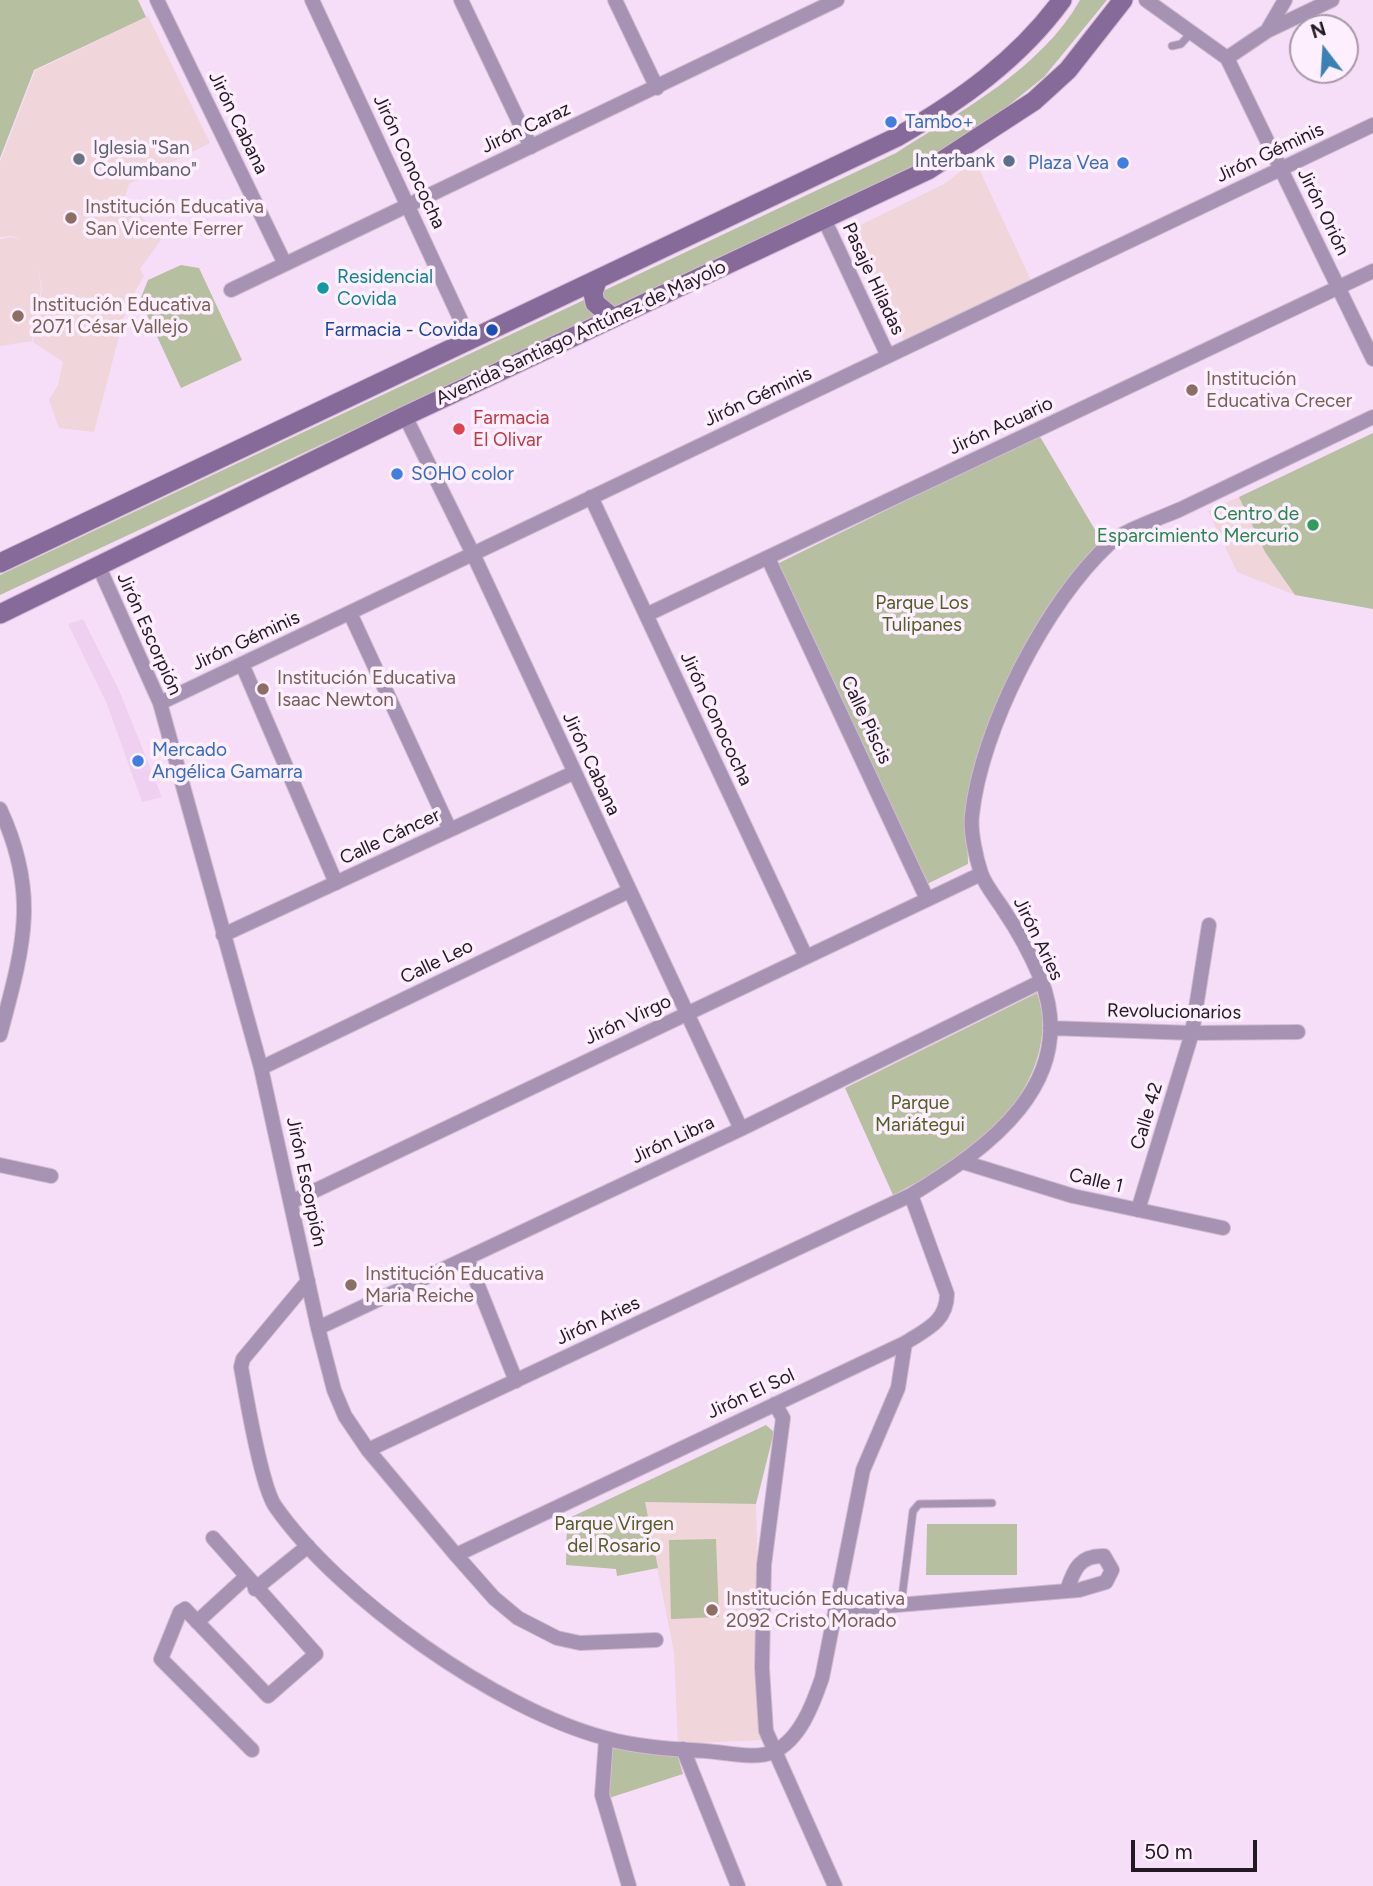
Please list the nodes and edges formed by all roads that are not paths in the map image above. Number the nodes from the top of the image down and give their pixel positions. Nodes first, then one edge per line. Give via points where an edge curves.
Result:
1 (157, 0) edge
2 (312, 0) edge
3 (461, 0) edge
4 (615, 0) edge
5 (837, 0) edge
6 (1062, 0) edge
7 (1123, 0) edge
8 (1146, 0) edge
9 (1285, 0) edge
10 (1332, 0) edge
11 (1267, 31) junction
12 (1193, 32) junction
13 (1172, 46) dead end
14 (1227, 58) junction
15 (657, 88) junction
16 (1373, 125) edge
17 (531, 147) junction
18 (1281, 169) junction
19 (408, 206) junction
20 (824, 219) junction
21 (285, 264) junction
22 (1373, 271) edge
23 (597, 281) junction
24 (1339, 288) junction
25 (231, 289) dead end
26 (575, 291) junction
27 (614, 318) junction
28 (592, 328) junction
29 (470, 340) junction
30 (888, 356) junction
31 (1373, 359) edge
32 (405, 416) junction
33 (1373, 417) edge
34 (591, 498) junction
35 (473, 554) junction
36 (768, 558) junction
37 (0, 564) edge
38 (99, 567) junction
39 (350, 613) junction
40 (0, 614) edge
41 (646, 615) junction
42 (242, 664) junction
43 (160, 703) junction
44 (573, 773) junction
45 (0, 809) edge
46 (450, 830) junction
47 (981, 874) junction
48 (336, 883) junction
49 (629, 891) junction
50 (927, 899) junction
51 (1209, 925) dead end
52 (223, 934) junction
53 (806, 957) junction
54 (1042, 981) junction
55 (688, 1013) junction
56 (1050, 1028) junction
57 (1298, 1032) dead end
58 (1192, 1033) junction
59 (0, 1035) edge
60 (261, 1068) junction
61 (740, 1129) junction
62 (963, 1162) junction
63 (0, 1165) edge
64 (51, 1176) dead end
65 (911, 1195) junction
66 (291, 1202) junction
67 (1138, 1210) junction
68 (1223, 1228) dead end
69 (467, 1258) junction
70 (308, 1281) junction
71 (318, 1328) junction
72 (905, 1343) junction
73 (516, 1381) junction
74 (775, 1404) junction
75 (368, 1450) junction
76 (992, 1503) dead end
77 (213, 1538) dead end
78 (308, 1546) junction
79 (456, 1555) junction
80 (245, 1578) junction
81 (256, 1589) junction
82 (1067, 1590) dead end
83 (901, 1606) junction
84 (836, 1611) junction
85 (197, 1622) junction
86 (656, 1640) dead end
87 (606, 1739) junction
88 (683, 1749) junction
89 (252, 1750) dead end
90 (776, 1751) junction
91 (629, 1886) edge
92 (738, 1886) edge
93 (835, 1886) edge

1 - 21 street, Jirón Cabana
2 - 19 street, Jirón Conococha
3 - 17 street
4 - 15 street
5 - 15 street, Jirón Caraz
6 - 23 main road, Avenida Santiago Antúnez de Mayolo via 1012,56 926,121
7 - 20 main road, Avenida Santiago Antúnez de Mayolo via 1068,70 1034,102 928,170
8 - 12 street, Jirón Orión
9 - 11 street
10 - 11 street
11 - 14 street
12 - 13 lane
12 - 14 street, Jirón Orión
14 - 18 street, Jirón Orión
15 - 17 street, Jirón Caraz
16 - 18 street, Jirón Géminis
17 - 19 street, Jirón Caraz
18 - 24 street, Jirón Orión
18 - 30 street, Jirón Géminis
19 - 21 street, Jirón Caraz
19 - 29 street, Jirón Conococha
20 - 27 main road, Avenida Santiago Antúnez de Mayolo
20 - 30 street, Pasaje Hiladas
21 - 25 street, Jirón Caraz
22 - 24 street, Jirón Acuario
23 - 26 main road, Avenida Santiago Antúnez de Mayolo
23 - 27 main road via 595,303
24 - 31 street, Jirón Orión
24 - 36 street, Jirón Acuario
26 - 28 main road via 592,306
26 - 29 main road, Avenida Santiago Antúnez de Mayolo
27 - 28 main road, Avenida Santiago Antúnez de Mayolo
28 - 32 main road, Avenida Santiago Antúnez de Mayolo
29 - 37 main road, Avenida Santiago Antúnez de Mayolo
30 - 34 street, Jirón Géminis
32 - 35 street, Jirón Cabana
32 - 38 main road, Avenida Santiago Antúnez de Mayolo
33 - 47 street, Jirón Aries via 1111,542 1082,571 1013,685 980,767 971,818
34 - 35 street, Jirón Géminis
34 - 41 street, Jirón Conococha
35 - 39 street, Jirón Géminis
35 - 44 street, Jirón Cabana
36 - 41 street, Jirón Acuario
36 - 50 street, Calle Piscis
38 - 40 main road, Avenida Santiago Antúnez de Mayolo
38 - 43 street, Jirón Escorpión
39 - 42 street, Jirón Géminis
39 - 46 street
41 - 53 street, Jirón Conococha
42 - 43 street, Jirón Géminis
42 - 48 street
43 - 52 street, Jirón Escorpión
44 - 46 street, Calle Cáncer
44 - 49 street, Jirón Cabana
45 - 59 street via 19,859 25,909 20,960
46 - 48 street, Calle Cáncer
47 - 50 street, Jirón Virgo
47 - 54 street, Jirón Aries
48 - 52 street, Calle Cáncer
49 - 55 street, Jirón Cabana
49 - 60 street, Calle Leo
50 - 53 street, Jirón Virgo
51 - 58 street, Calle 42
52 - 60 street, Jirón Escorpión
53 - 55 street, Jirón Virgo
54 - 56 street, Jirón Aries
54 - 61 street, Jirón Libra
55 - 61 street, Jirón Cabana
55 - 66 street, Jirón Virgo
56 - 58 street, Revolucionarios
56 - 62 street, Jirón Aries via 1046,1059 1035,1085 992,1141
57 - 58 street, Revolucionarios
58 - 67 street, Calle 42
60 - 66 street, Jirón Escorpión
61 - 69 street, Jirón Libra
62 - 65 street, Jirón Aries
62 - 67 street, Calle 1 via 1059,1193
63 - 64 street
65 - 72 street, Jirón El Sol via 947,1300 936,1324
65 - 73 street, Jirón Aries
66 - 70 street, Jirón Escorpión
67 - 68 street, Calle 1
69 - 71 street, Jirón Libra
69 - 73 street
70 - 71 street, Jirón Escorpión
70 - 78 street via 241,1367 272,1501
71 - 75 street, Jirón Escorpión via 334,1390
72 - 74 street, Jirón El Sol
72 - 84 street via 898,1388 863,1470
73 - 75 street, Jirón Aries
74 - 79 street, Jirón El Sol
74 - 90 street via 783,1418 764,1565 762,1668 766,1731
75 - 79 street, Jirón Escorpión
76 - 83 lane via 919,1504 913,1511
77 - 80 street
78 - 81 street
78 - 87 street via 368,1604 471,1676 534,1712
79 - 86 street, Jirón Escorpión via 505,1608 557,1638 604,1644
80 - 81 street
80 - 85 street
81 - 85 street via 316,1654 268,1696
82 - 83 street
83 - 84 street
84 - 90 street via 812,1706
85 - 89 street via 185,1609 180,1612 162,1659
87 - 88 street
87 - 91 street via 602,1795
88 - 90 street via 760,1755
88 - 92 street
90 - 93 street

